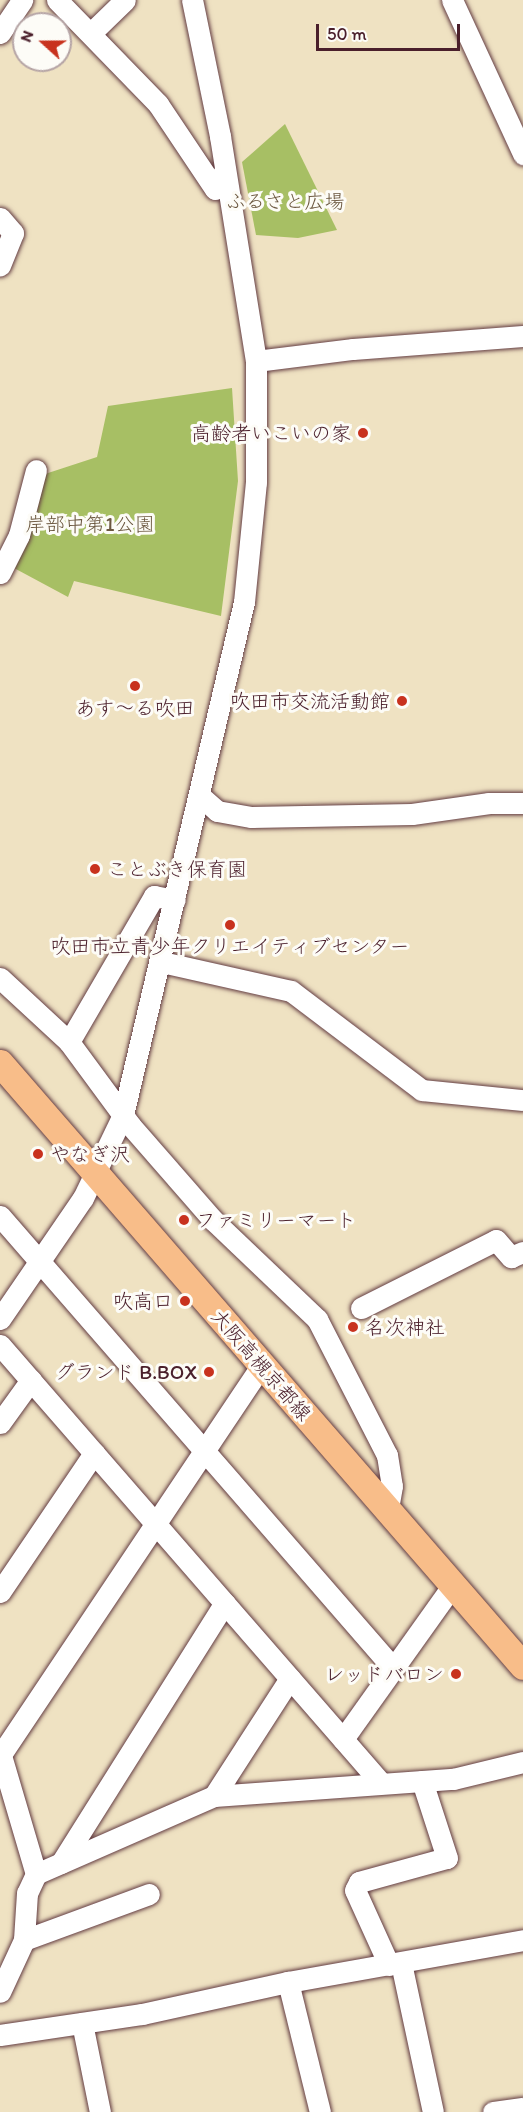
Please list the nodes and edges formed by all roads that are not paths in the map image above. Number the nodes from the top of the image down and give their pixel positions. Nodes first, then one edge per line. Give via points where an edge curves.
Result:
1 (22, 0) edge
2 (57, 0) edge
3 (125, 0) edge
4 (192, 0) edge
5 (452, 0) edge
6 (0, 33) edge
7 (91, 33) junction
8 (523, 154) edge
9 (225, 170) junction
10 (0, 218) edge
11 (0, 265) edge
12 (523, 336) edge
13 (256, 361) junction
14 (36, 470) dead end
15 (0, 573) edge
16 (200, 796) junction
17 (523, 803) edge
18 (175, 900) junction
19 (162, 962) junction
20 (0, 978) edge
21 (69, 1042) junction
22 (0, 1063) edge
23 (523, 1100) edge
24 (123, 1115) junction
25 (95, 1172) junction
26 (0, 1216) edge
27 (523, 1252) edge
28 (39, 1261) junction
29 (361, 1308) dead end
30 (0, 1319) edge
31 (0, 1345) edge
32 (261, 1366) junction
33 (31, 1380) junction
34 (0, 1423) edge
35 (205, 1452) junction
36 (94, 1453) junction
37 (388, 1509) junction
38 (157, 1524) junction
39 (452, 1586) junction
40 (0, 1592) edge
41 (225, 1603) junction
42 (523, 1666) edge
43 (393, 1668) junction
44 (290, 1678) junction
45 (343, 1739) junction
46 (1, 1754) edge
47 (522, 1767) edge
48 (422, 1781) junction
49 (381, 1783) junction
50 (214, 1796) junction
51 (61, 1863) junction
52 (36, 1874) junction
53 (149, 1893) dead end
54 (24, 1940) junction
55 (523, 1940) edge
56 (395, 1964) junction
57 (288, 1982) junction
58 (0, 1992) edge
59 (82, 2023) junction
60 (0, 2035) edge
61 (523, 2108) edge
62 (100, 2112) edge
63 (320, 2112) edge
64 (433, 2112) edge
65 (493, 2112) edge

1 - 6 street
2 - 7 street
3 - 7 street
4 - 9 street
5 - 8 street
7 - 9 street via 158,104 215,189
9 - 13 street
10 - 11 street via 13,233
12 - 13 street via 387,345
13 - 16 street via 256,482 244,602
14 - 15 street via 19,535
16 - 17 street via 217,811 251,817 412,813 489,803
16 - 18 street
18 - 19 street
18 - 21 street via 154,896
19 - 23 street via 291,991 422,1090
19 - 24 street
20 - 21 street
21 - 24 street
22 - 25 main road, 大阪高槻京都線
24 - 25 street
24 - 37 street via 213,1220 317,1319 387,1455 392,1486
25 - 28 street via 83,1198
25 - 32 main road, 大阪高槻京都線
26 - 28 street
27 - 29 street via 511,1257 496,1240
28 - 30 street
28 - 35 street
31 - 33 street
32 - 35 street
32 - 37 main road, 大阪高槻京都線
33 - 34 street
33 - 36 street
35 - 38 street
35 - 43 street
36 - 38 street
36 - 40 street
37 - 39 main road, 大阪高槻京都線
38 - 41 street
38 - 46 street
39 - 42 main road, 大阪高槻京都線
39 - 43 street
41 - 44 street
41 - 51 street
43 - 45 street
44 - 45 street
44 - 50 street
45 - 49 street
46 - 52 street
47 - 48 street
48 - 49 street
48 - 56 street via 447,1858 359,1882 355,1890
49 - 50 street
50 - 51 street
51 - 52 street
52 - 54 street via 27,1893
53 - 54 street
54 - 58 street
55 - 56 street
56 - 57 street
56 - 64 street
57 - 59 street
57 - 63 street
59 - 60 street
59 - 62 street
61 - 65 street

